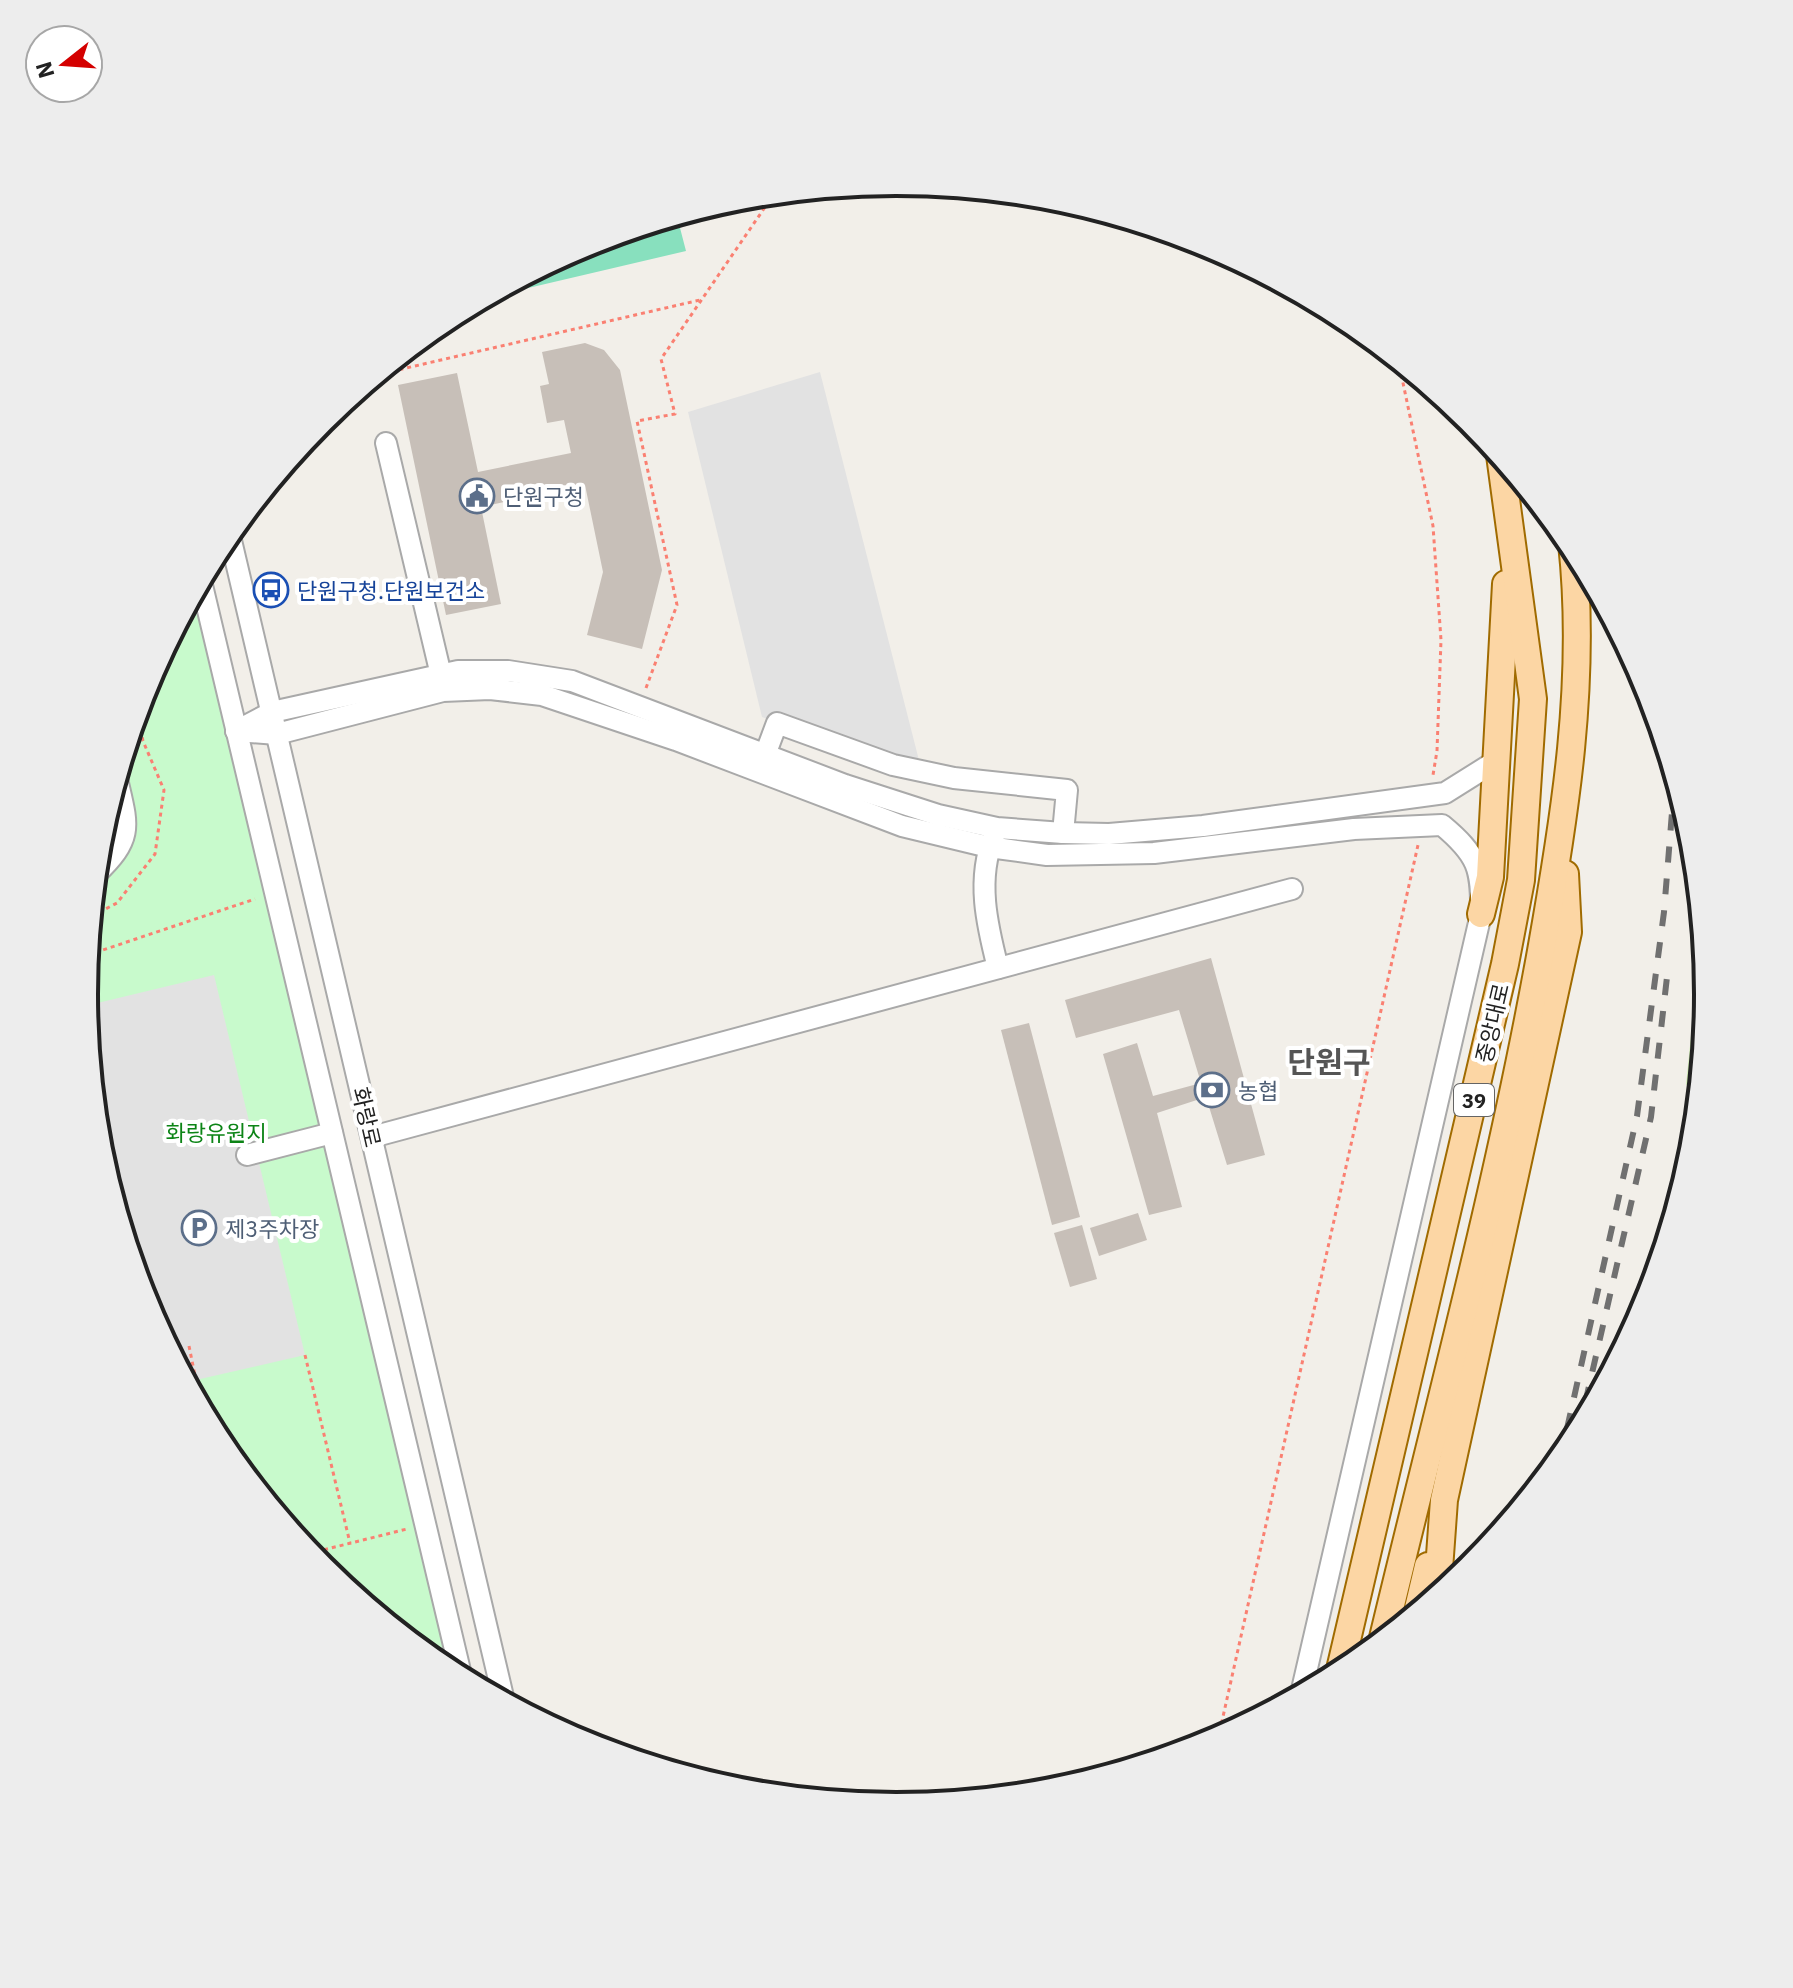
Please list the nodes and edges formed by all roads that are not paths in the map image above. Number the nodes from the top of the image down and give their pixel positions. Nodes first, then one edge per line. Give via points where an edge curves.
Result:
1 (386, 443) dead end
2 (1503, 476) edge
3 (1510, 517) junction
4 (233, 550) edge
5 (1574, 573) edge
6 (204, 596) edge
7 (441, 675) junction
8 (272, 712) junction
9 (236, 731) junction
10 (277, 734) junction
11 (765, 755) junction
12 (1496, 761) junction
13 (122, 800) edge
14 (1563, 828) junction
15 (1063, 833) junction
16 (993, 838) junction
17 (109, 861) edge
18 (1292, 889) dead end
19 (1481, 914) junction
20 (998, 968) junction
21 (332, 1133) junction
22 (372, 1137) junction
23 (247, 1155) dead end
24 (1444, 1500) junction
25 (1438, 1580) edge
26 (1421, 1596) edge
27 (1386, 1624) edge
28 (1343, 1656) edge
29 (458, 1661) edge
30 (1304, 1681) edge
31 (501, 1688) edge

1 - 7 street
2 - 3 main road, 중앙대로 / 39
3 - 12 main road
3 - 28 main road, 중앙대로 / 39 via 1533,699 1521,880
4 - 8 street, 화랑로
5 - 14 main road, 중앙대로 / 39 via 1575,711
6 - 9 street, 화랑로
7 - 8 street
7 - 11 street via 508,671 572,681
8 - 9 street
8 - 10 street, 화랑로
9 - 10 street
9 - 21 street, 화랑로
10 - 16 street via 443,691 542,695 902,826
10 - 22 street, 화랑로
11 - 15 street via 777,723 893,765 954,778 1067,790
11 - 16 street
12 - 15 street via 1445,793 1203,826
12 - 19 main road via 1490,877
13 - 17 street via 128,825
14 - 24 main road via 1568,932
14 - 27 main road, 중앙대로 / 39 via 1520,1068
15 - 16 street
16 - 19 street via 1047,855 1154,853 1354,829 1442,825 1468,846 1482,876
16 - 20 street via 984,878
18 - 20 street
19 - 30 street
20 - 22 street
21 - 23 street
21 - 29 street, 화랑로
22 - 31 street, 화랑로
24 - 25 main road
24 - 26 main road

